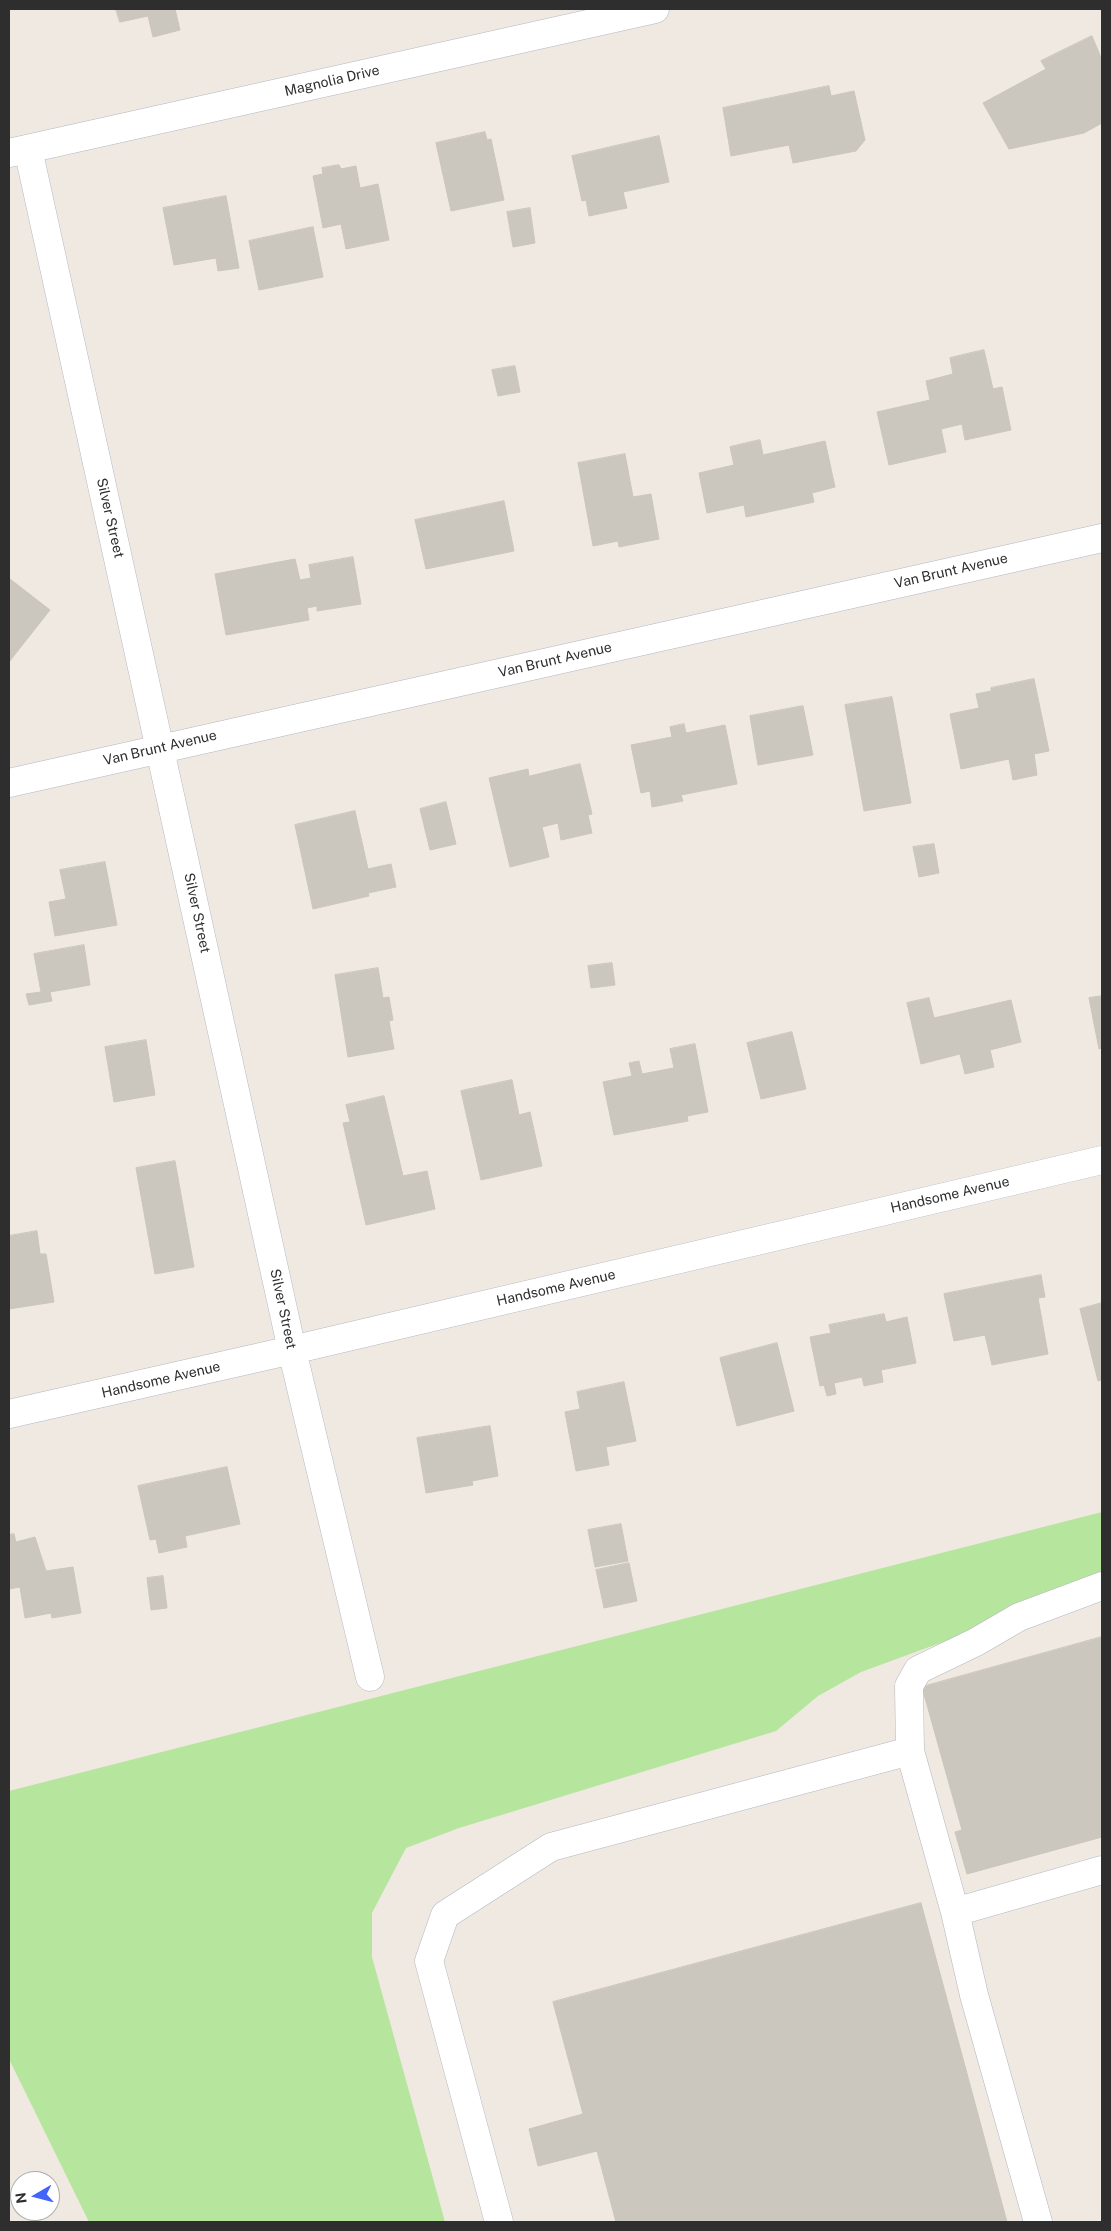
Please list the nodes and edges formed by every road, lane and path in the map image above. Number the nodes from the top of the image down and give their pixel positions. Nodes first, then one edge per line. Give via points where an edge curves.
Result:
1 (655, 9) edge
2 (18, 151) edge
3 (1102, 538) edge
4 (161, 748) junction
5 (9, 782) edge
6 (1102, 1160) edge
7 (292, 1350) junction
8 (9, 1414) edge
9 (1102, 1586) edge
10 (370, 1677) dead end
11 (910, 1751) junction
12 (1102, 1870) edge
13 (955, 1912) junction
14 (498, 2222) edge
15 (1038, 2222) edge

1 - 2 street, Magnolia Drive
2 - 4 street, Silver Street
3 - 4 street, Van Brunt Avenue
4 - 5 street, Van Brunt Avenue
4 - 7 street, Silver Street
6 - 7 street, Handsome Avenue
7 - 8 street, Handsome Avenue
7 - 10 street, Silver Street
9 - 11 street via 1019,1617 918,1670 909,1686
11 - 13 street
11 - 14 street via 551,1847 445,1915 429,1961
12 - 13 street
13 - 15 street via 974,1995

